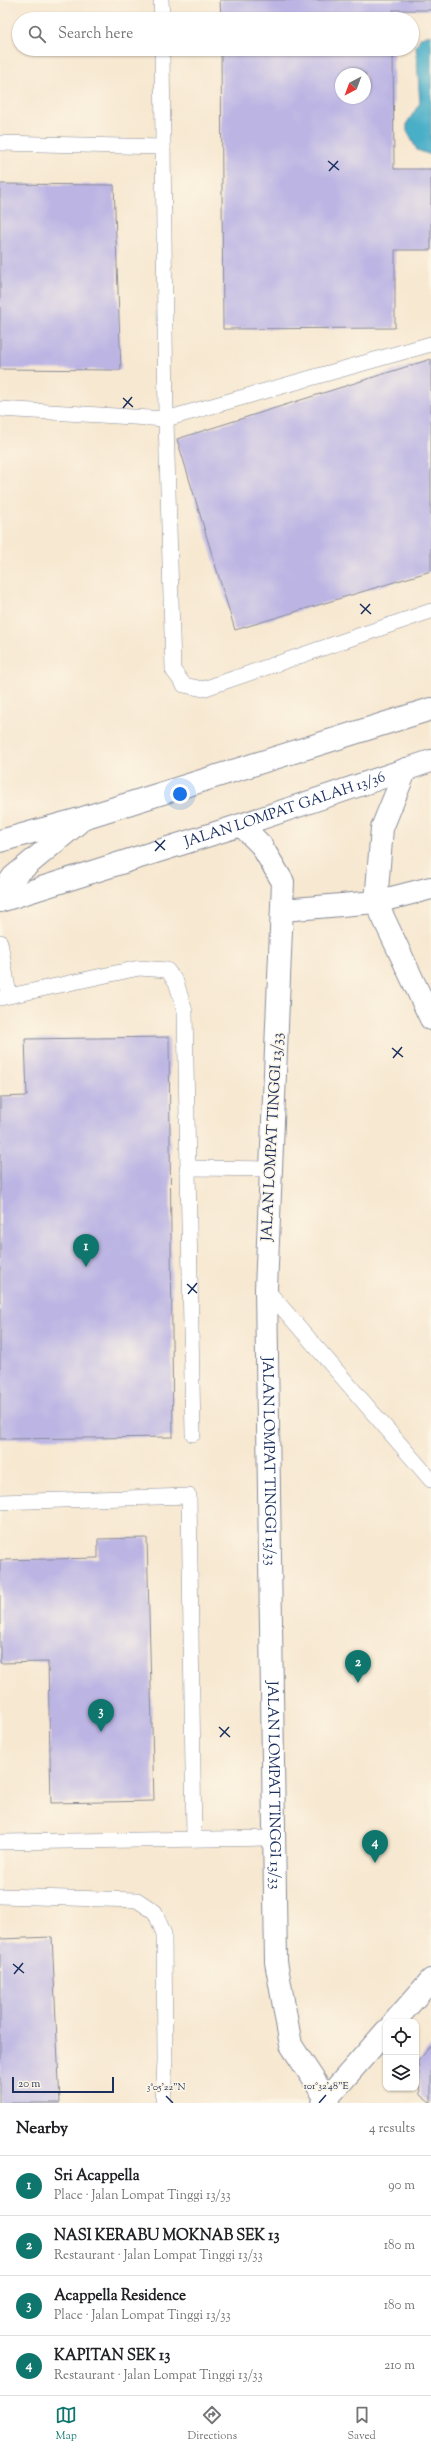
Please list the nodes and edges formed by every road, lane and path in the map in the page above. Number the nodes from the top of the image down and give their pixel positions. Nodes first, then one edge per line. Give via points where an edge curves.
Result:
1 (161, 0) edge
2 (162, 12) edge
3 (162, 56) edge
4 (0, 143) edge
5 (163, 147) junction
6 (431, 344) edge
7 (0, 409) edge
8 (166, 418) junction
9 (431, 611) edge
10 (431, 709) edge
11 (431, 761) edge
12 (406, 769) junction
13 (84, 818) junction
14 (241, 825) junction
15 (0, 841) edge
16 (431, 888) edge
17 (0, 895) edge
18 (0, 901) edge
19 (376, 902) junction
20 (283, 910) junction
21 (0, 942) edge
22 (4, 996) edge
23 (431, 1018) edge
24 (187, 1168) junction
25 (272, 1169) junction
26 (266, 1289) junction
27 (193, 1434) dead end
28 (431, 1480) edge
29 (0, 1502) edge
30 (274, 1838) junction
31 (194, 1839) junction
32 (0, 1842) edge
33 (0, 1896) edge
34 (431, 1980) edge
35 (397, 2019) edge
36 (383, 2035) edge
37 (326, 2102) edge
38 (163, 2103) edge

1 - 2 lane
3 - 5 lane
4 - 5 lane
5 - 8 lane
6 - 8 lane
7 - 8 lane
8 - 9 lane via 173,670 184,686 203,689
10 - 13 street
11 - 12 street, JALAN LOMPAT GALAH 13/36
12 - 14 street, JALAN LOMPAT GALAH 13/36
12 - 19 street via 382,828
13 - 15 street
13 - 17 street via 13,877
14 - 18 street, JALAN LOMPAT GALAH 13/36
14 - 20 street, JALAN LOMPAT TINGGI 13/33 via 261,845 283,882
16 - 19 street
19 - 20 street
19 - 23 street
20 - 25 street, JALAN LOMPAT TINGGI 13/33
21 - 22 lane
22 - 24 lane via 139,968 167,970 176,982 185,1011
24 - 25 lane
24 - 27 lane
25 - 26 street, JALAN LOMPAT TINGGI 13/33
26 - 28 lane
26 - 30 street, JALAN LOMPAT TINGGI 13/33
29 - 31 lane via 189,1496
30 - 31 lane
30 - 37 street, JALAN LOMPAT TINGGI 13/33 via 276,1962 291,2046
31 - 32 lane
33 - 38 lane via 137,1900 155,1912 164,1934
34 - 35 street
36 - 37 street

